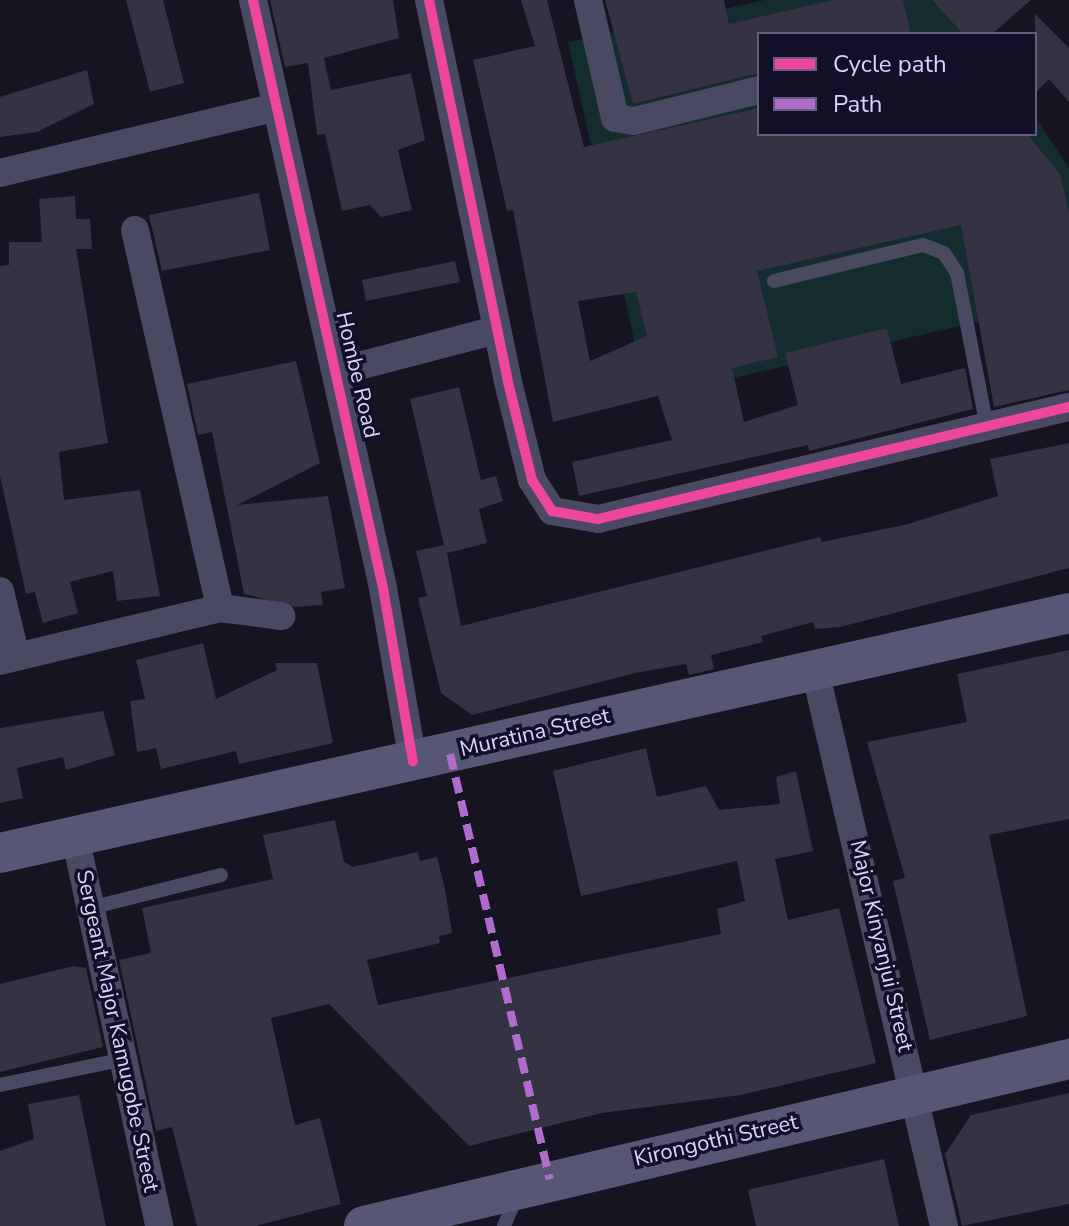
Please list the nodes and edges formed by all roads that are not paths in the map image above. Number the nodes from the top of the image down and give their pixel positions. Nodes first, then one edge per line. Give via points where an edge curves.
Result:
1 (253, 0) edge
2 (429, 0) edge
3 (588, 0) edge
4 (757, 90) edge
5 (276, 107) junction
6 (0, 173) edge
7 (135, 230) dead end
8 (774, 281) dead end
9 (496, 330) junction
10 (336, 372) junction
11 (1069, 407) edge
12 (987, 427) junction
13 (0, 591) edge
14 (220, 608) junction
15 (1069, 613) edge
16 (281, 616) dead end
17 (8, 659) edge
18 (814, 666) junction
19 (413, 761) junction
20 (75, 836) junction
21 (0, 853) edge
22 (221, 875) dead end
23 (90, 908) junction
24 (124, 1059) junction
25 (1069, 1059) edge
26 (0, 1085) edge
27 (916, 1095) junction
28 (520, 1186) junction
29 (159, 1226) edge
30 (364, 1226) edge
31 (504, 1226) edge
32 (944, 1226) edge

1 - 5 street, Hombe Road
2 - 9 street
3 - 4 street via 615,118 634,121
5 - 6 street
5 - 10 street, Hombe Road
7 - 14 street
8 - 12 lane via 923,245 944,253 957,273
9 - 10 street
9 - 12 street via 532,480 539,498 567,518 598,519
10 - 19 street, Hombe Road
11 - 12 street
13 - 17 street
14 - 16 street
14 - 17 street
15 - 18 main road, Muratina Street
18 - 19 main road, Muratina Street
18 - 27 street, Major Kinyanjui Street
19 - 20 main road, Muratina Street
20 - 21 main road, Muratina Street
20 - 23 street, Sergeant Major Kamugobe Street
22 - 23 lane
23 - 24 street, Sergeant Major Kamugobe Street
24 - 26 lane
24 - 29 street, Sergeant Major Kamugobe Street
25 - 27 main road, Kirongothi Street
27 - 28 main road, Kirongothi Street
27 - 32 street, Major Kinyanjui Street
28 - 30 main road, Kirongothi Street
28 - 31 lane

